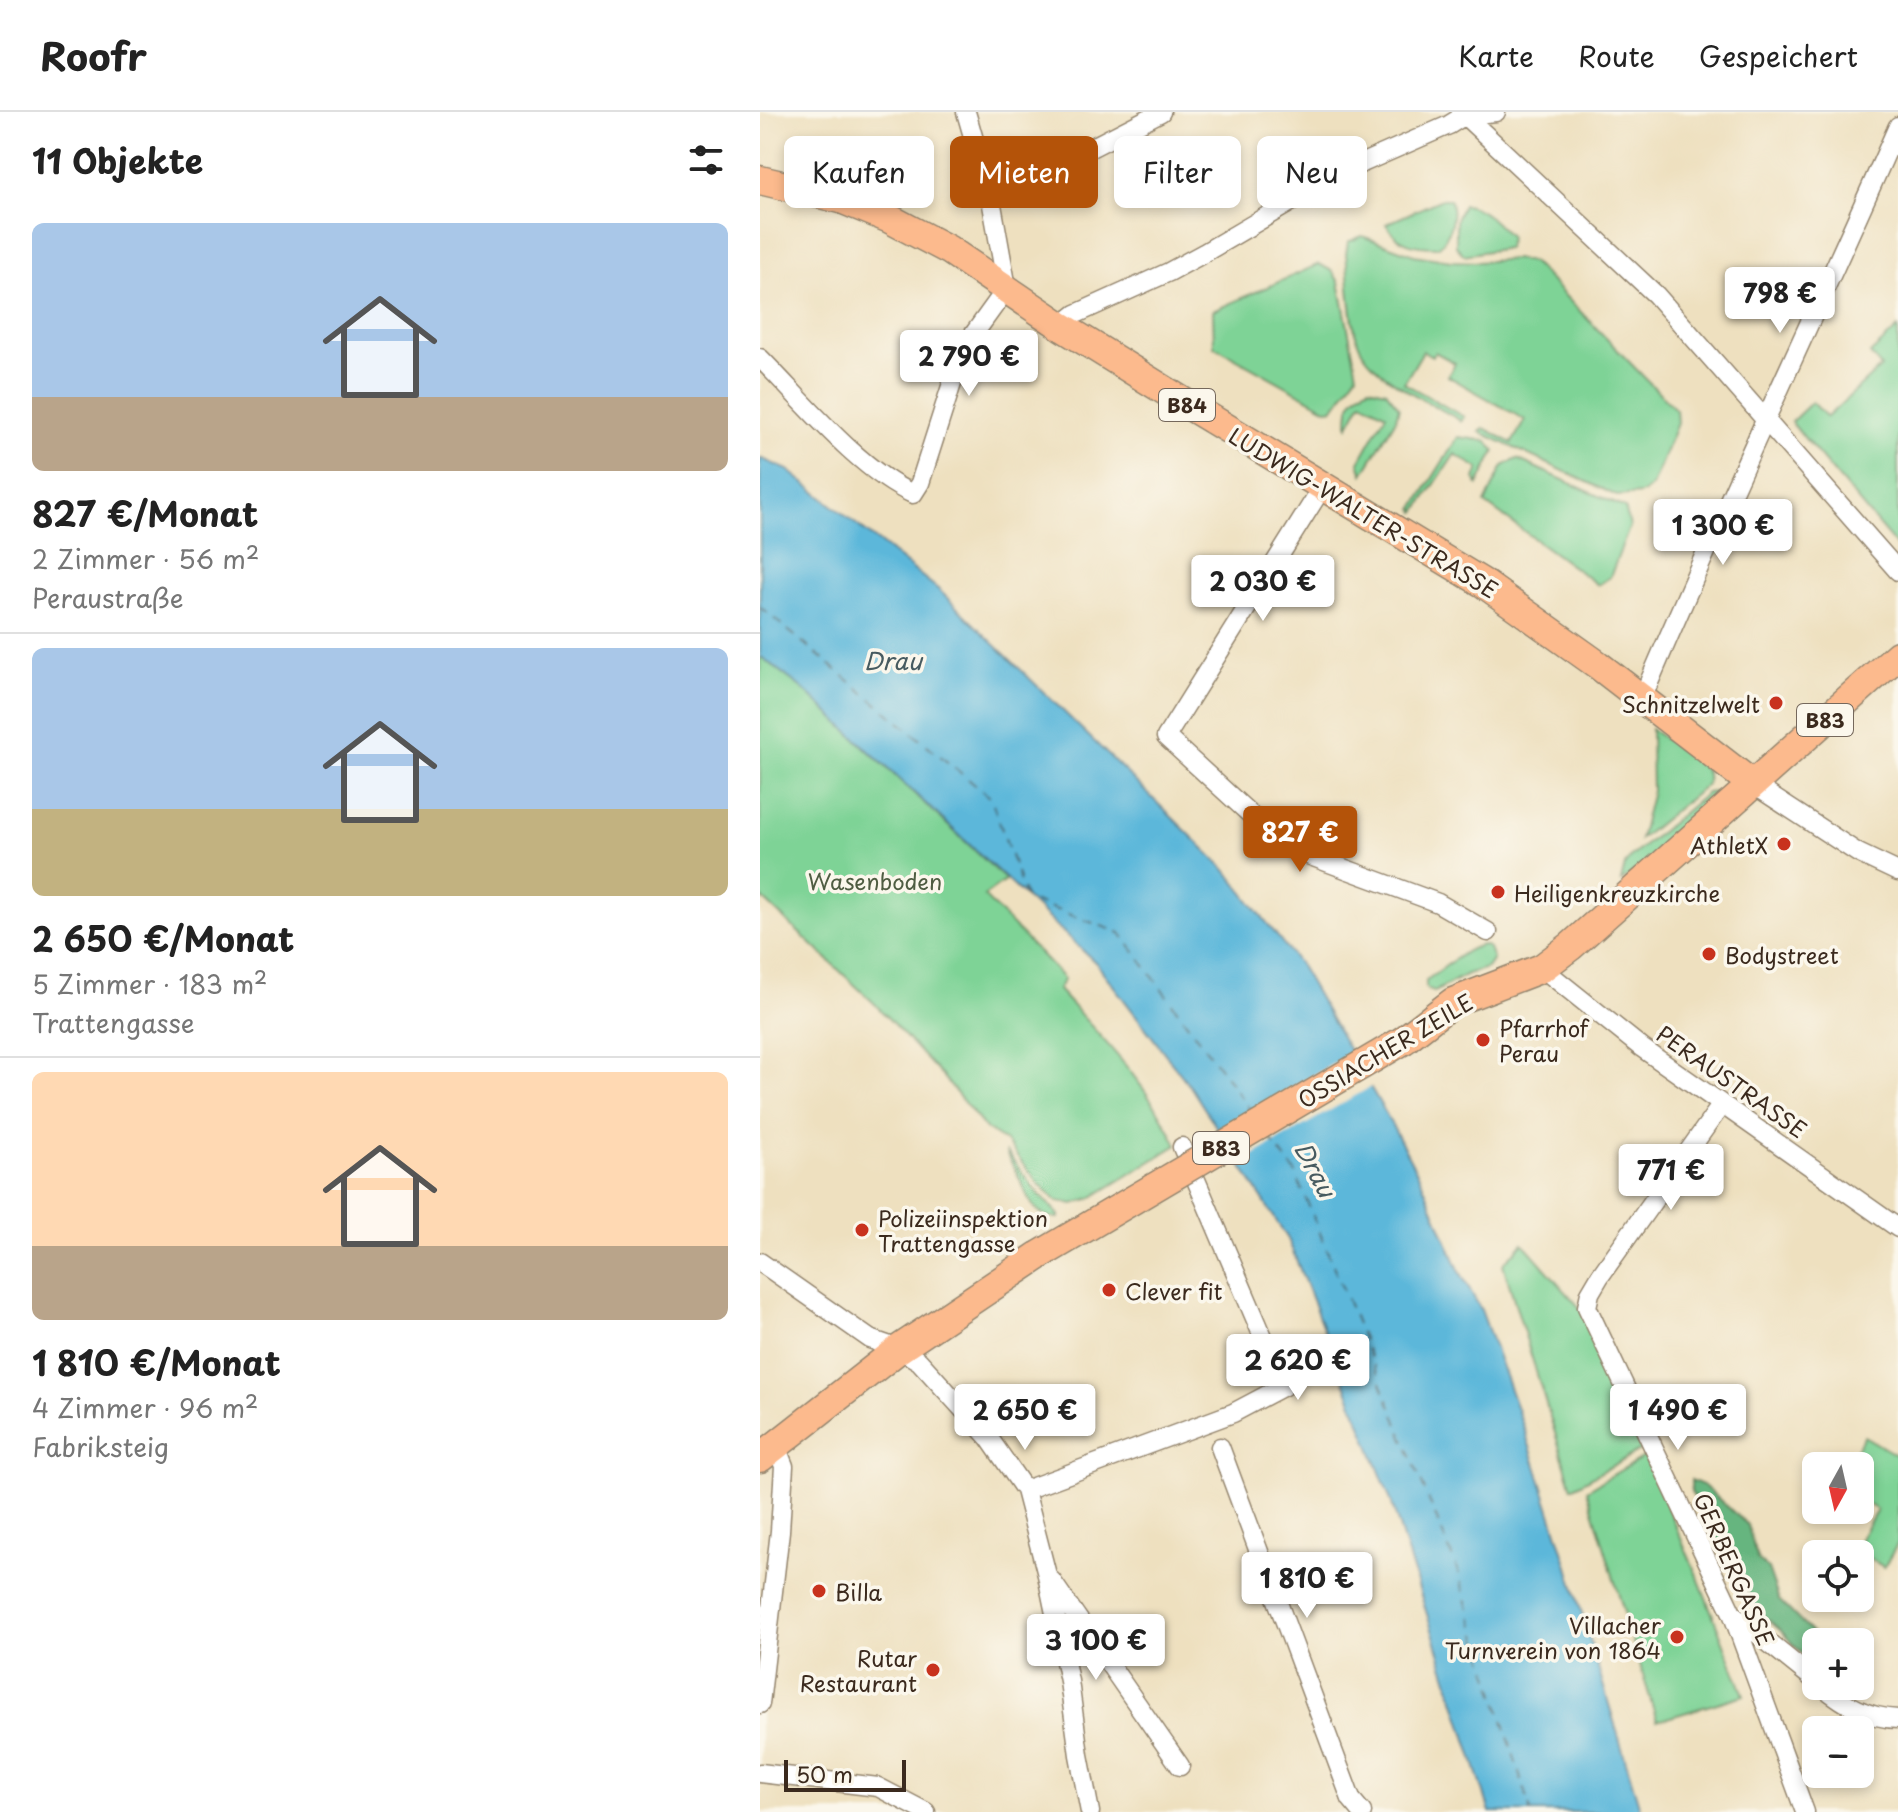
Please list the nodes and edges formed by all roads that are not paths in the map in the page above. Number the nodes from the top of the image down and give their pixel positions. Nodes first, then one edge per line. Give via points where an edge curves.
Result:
1 (966, 112) edge
2 (1161, 112) edge
3 (1496, 112) edge
4 (1463, 114) edge
5 (1898, 126) edge
6 (973, 136) edge
7 (1098, 144) edge
8 (760, 180) edge
9 (993, 208) edge
10 (1007, 288) junction
11 (1061, 326) junction
12 (760, 358) edge
13 (1764, 420) junction
14 (1323, 486) junction
15 (1898, 571) edge
16 (1898, 655) edge
17 (1642, 699) junction
18 (1751, 783) junction
19 (1898, 872) edge
20 (1488, 932) dead end
21 (1542, 968) junction
22 (1722, 1104) junction
23 (1182, 1147) dead end
24 (1898, 1228) edge
25 (760, 1262) edge
26 (899, 1349) junction
27 (1220, 1447) dead end
28 (768, 1452) edge
29 (1025, 1490) junction
30 (1047, 1575) junction
31 (1732, 1613) junction
32 (1802, 1670) edge
33 (1840, 1700) edge
34 (760, 1704) edge
35 (1898, 1719) edge
36 (1180, 1766) dead end
37 (760, 1773) edge
38 (926, 1812) edge
39 (1090, 1812) edge
40 (1362, 1812) edge
41 (1805, 1812) edge

1 - 6 street
2 - 7 street
3 - 4 street
4 - 11 street via 1342,172 1204,253
4 - 13 street via 1656,295
5 - 13 street
8 - 10 main road, LUDWIG-WALTER-STRASSE / B84 via 841,199 890,219
9 - 10 street
10 - 11 main road, LUDWIG-WALTER-STRASSE / B84
10 - 12 street via 963,349 913,494 866,464
11 - 14 main road, LUDWIG-WALTER-STRASSE / B84
13 - 15 street
13 - 17 street
14 - 17 main road, LUDWIG-WALTER-STRASSE / B84 via 1483,583
14 - 20 street via 1166,737 1286,847 1438,903
16 - 18 main road, OSSIACHER ZEILE / B83
17 - 18 main road, LUDWIG-WALTER-STRASSE / B84
18 - 19 street, LUDWIG-WALTER-STRASSE via 1858,853
18 - 21 main road, OSSIACHER ZEILE / B83
21 - 22 street, PERAUSTRASSE
21 - 26 main road, OSSIACHER ZEILE / B83, bridge via 1453,1002 1404,1040 1038,1256
22 - 24 street, PERAUSTRASSE
22 - 31 street, GERBERGASSE via 1600,1276 1587,1307
23 - 29 street via 1284,1386 1233,1413
25 - 26 street via 870,1339
26 - 28 main road, OSSIACHER ZEILE / B83
26 - 29 street via 919,1361 989,1438
27 - 40 street via 1351,1799
28 - 34 street via 784,1466
29 - 30 street
30 - 36 street
30 - 39 street
31 - 32 street
31 - 41 street, GERBERGASSE
33 - 35 street
37 - 38 street via 878,1787

